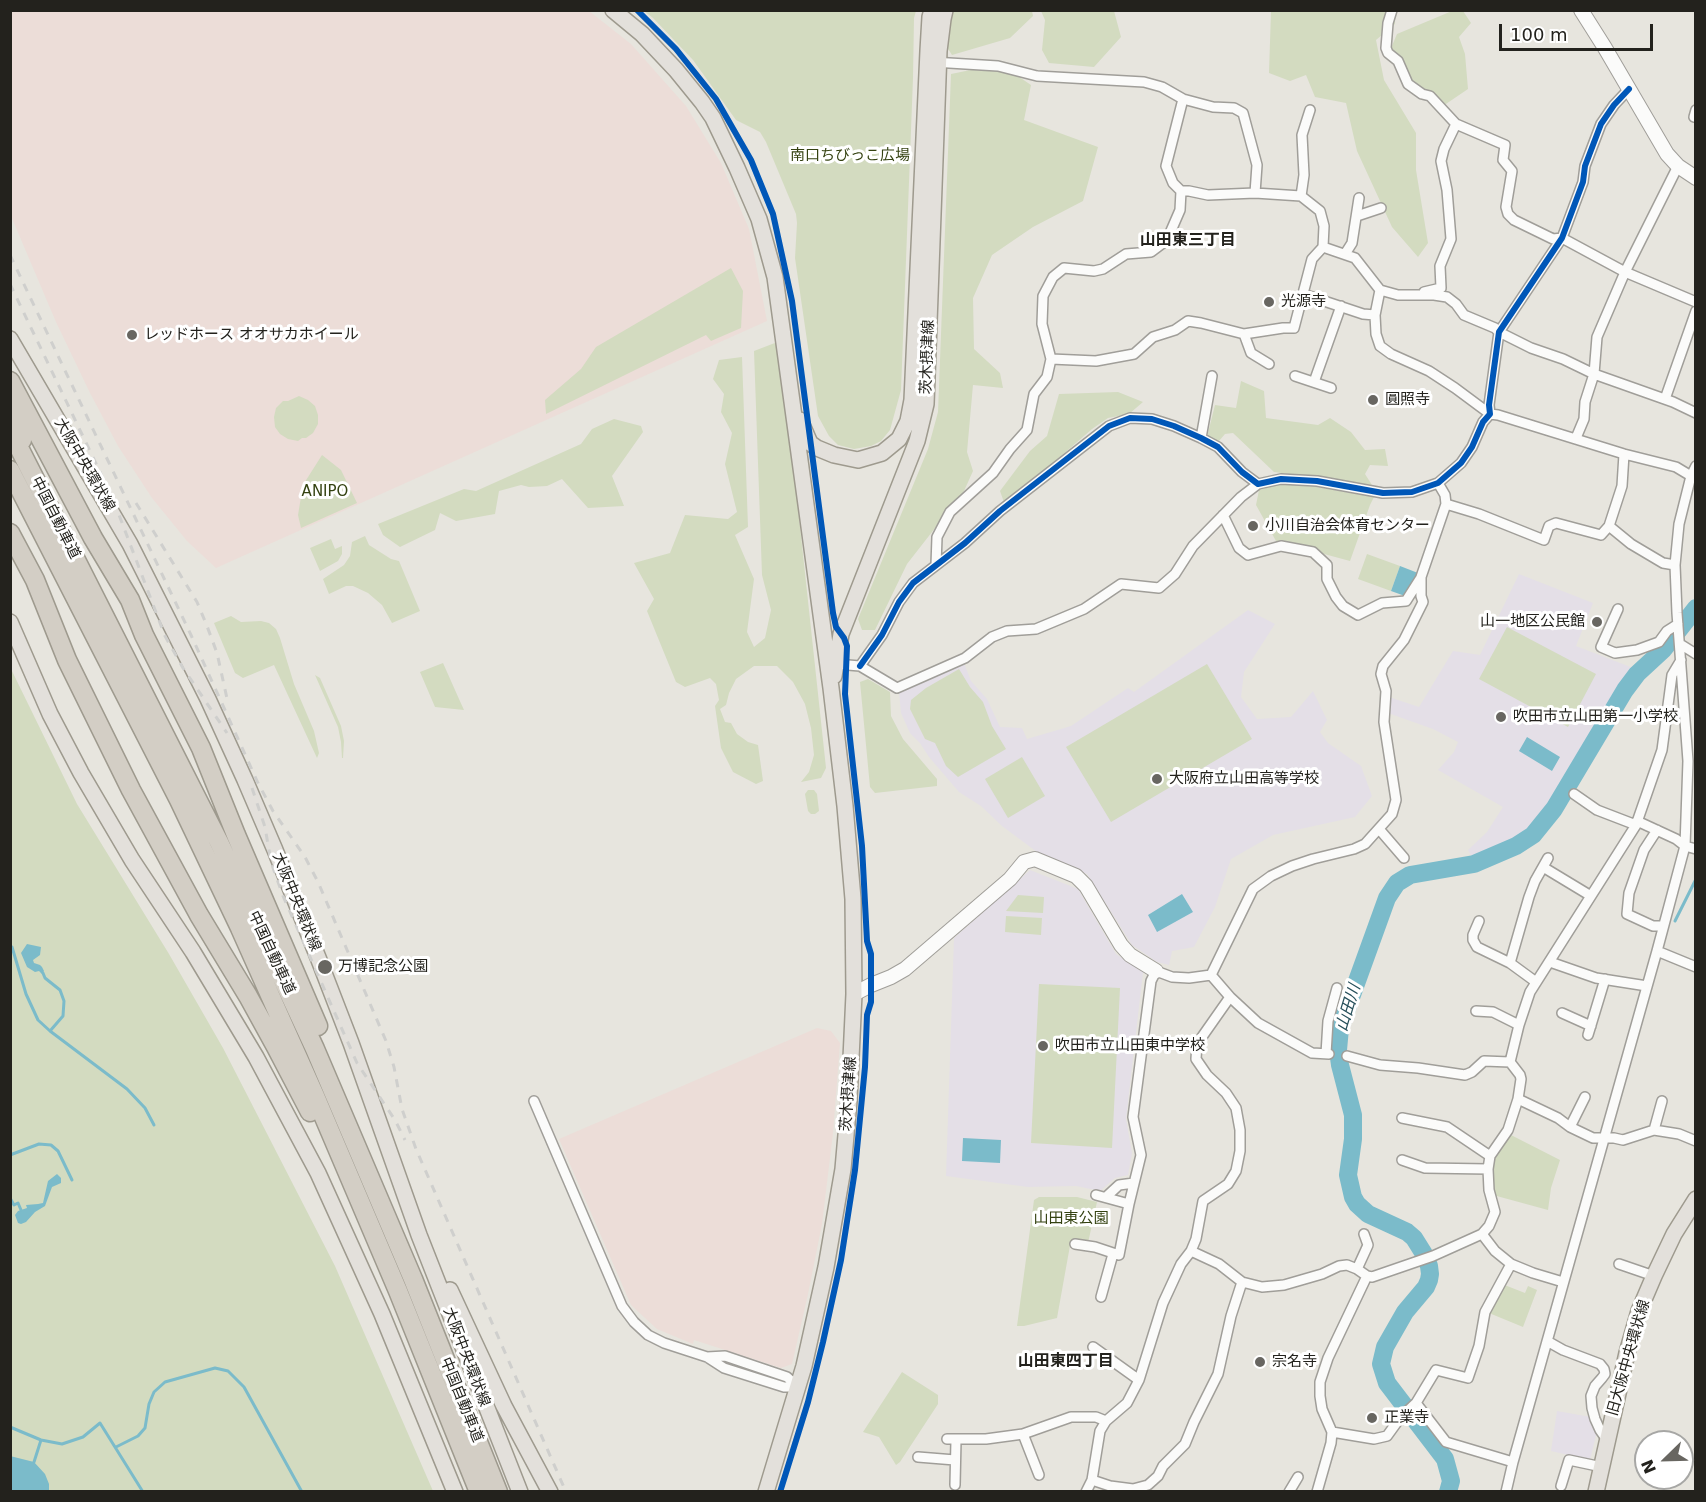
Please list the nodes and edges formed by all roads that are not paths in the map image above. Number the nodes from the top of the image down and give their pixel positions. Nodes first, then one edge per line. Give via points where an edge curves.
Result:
1 (613, 10) edge
2 (932, 10) edge
3 (945, 10) edge
4 (1392, 10) edge
5 (1581, 10) edge
6 (934, 62) junction
7 (1629, 89) junction
8 (1183, 99) junction
9 (1310, 110) dead end
10 (1456, 124) junction
11 (1678, 166) junction
12 (1695, 178) edge
13 (1181, 191) junction
14 (1255, 193) junction
15 (1301, 196) junction
16 (1359, 198) dead end
17 (1381, 208) dead end
18 (1357, 216) junction
19 (1562, 238) junction
20 (1323, 247) junction
21 (1345, 254) junction
22 (1624, 272) junction
23 (1380, 290) junction
24 (1303, 294) junction
25 (1416, 295) junction
26 (1695, 302) edge
27 (1341, 306) junction
28 (1695, 311) edge
29 (1375, 315) junction
30 (1499, 332) junction
31 (10, 333) edge
32 (1244, 334) junction
33 (10, 339) edge
34 (1324, 354) junction
35 (1334, 357) dead end
36 (1051, 359) junction
37 (22, 360) junction
38 (1269, 364) dead end
39 (1594, 374) junction
40 (1212, 376) dead end
41 (1295, 376) dead end
42 (10, 381) edge
43 (1314, 382) junction
44 (1331, 388) dead end
45 (792, 399) junction
46 (1665, 399) junction
47 (10, 413) edge
48 (1695, 413) edge
49 (1490, 414) junction
50 (10, 430) edge
51 (1201, 438) junction
52 (1576, 438) junction
53 (1624, 454) junction
54 (1695, 466) edge
55 (10, 470) edge
56 (1691, 476) junction
57 (1438, 483) junction
58 (1258, 484) junction
59 (40, 487) junction
60 (10, 492) edge
61 (1446, 504) junction
62 (1223, 515) junction
63 (1609, 526) junction
64 (10, 533) edge
65 (10, 556) edge
66 (936, 565) junction
67 (1675, 565) junction
68 (1421, 577) junction
69 (1618, 609) dead end
70 (10, 622) edge
71 (1676, 624) junction
72 (1680, 644) junction
73 (1695, 654) edge
74 (67, 660) junction
75 (1681, 660) junction
76 (108, 662) junction
77 (836, 664) junction
78 (860, 666) junction
79 (831, 687) junction
80 (1574, 794) dead end
81 (1637, 823) junction
82 (1379, 829) junction
83 (1657, 830) junction
84 (1685, 846) junction
85 (1695, 849) edge
86 (1404, 858) dead end
87 (1548, 858) dead end
88 (1544, 867) junction
89 (1591, 896) junction
90 (1479, 921) dead end
91 (1663, 926) junction
92 (1657, 951) junction
93 (1550, 962) junction
94 (1510, 963) junction
95 (1695, 967) edge
96 (1156, 971) junction
97 (1211, 975) junction
98 (1605, 979) junction
99 (1536, 982) junction
100 (1647, 986) junction
101 (1337, 988) dead end
102 (854, 994) junction
103 (1230, 997) junction
104 (1476, 1011) dead end
105 (1562, 1013) dead end
106 (1519, 1025) junction
107 (1347, 1056) dead end
108 (1510, 1062) junction
109 (1585, 1097) dead end
110 (1518, 1099) junction
111 (534, 1101) dead end
112 (1662, 1101) dead end
113 (1408, 1116) dead end
114 (1570, 1127) junction
115 (1654, 1130) junction
116 (1604, 1138) junction
117 (1695, 1141) edge
118 (1490, 1156) junction
119 (1402, 1160) dead end
120 (1488, 1168) junction
121 (1134, 1183) junction
122 (1096, 1195) dead end
123 (1106, 1197) junction
124 (1129, 1204) junction
125 (1694, 1204) edge
126 (1364, 1233) dead end
127 (1482, 1234) junction
128 (419, 1235) junction
129 (1075, 1244) dead end
130 (1191, 1251) junction
131 (1113, 1254) junction
132 (1511, 1264) junction
133 (1619, 1264) dead end
134 (1357, 1269) junction
135 (1367, 1276) junction
136 (1654, 1276) junction
137 (413, 1279) junction
138 (1242, 1282) junction
139 (1563, 1282) junction
140 (398, 1291) junction
141 (1101, 1297) dead end
142 (1547, 1341) junction
143 (1093, 1347) dead end
144 (1139, 1380) junction
145 (798, 1387) junction
146 (1416, 1403) junction
147 (1106, 1421) junction
148 (1332, 1432) junction
149 (1023, 1434) junction
150 (1607, 1440) junction
151 (918, 1457) dead end
152 (955, 1460) junction
153 (1513, 1462) junction
154 (1602, 1467) junction
155 (1039, 1475) dead end
156 (1298, 1477) dead end
157 (1092, 1480) junction
158 (955, 1485) dead end
159 (1561, 1486) dead end
160 (455, 1491) edge
161 (479, 1491) edge
162 (498, 1491) edge
163 (520, 1491) edge
164 (550, 1491) edge
165 (766, 1491) edge
166 (1086, 1491) edge
167 (1289, 1491) edge
168 (1317, 1491) edge
169 (1506, 1491) edge
170 (1596, 1491) edge

1 - 45 main road, 茨木摂津線 via 642,34 702,102 737,168 759,219 775,277
2 - 6 main road, 茨木摂津線
3 - 6 main road, 茨木摂津線
4 - 10 street via 1388,53 1398,61 1408,84 1430,96
5 - 7 street
6 - 8 street via 998,66 1036,76 1144,82
6 - 45 main road, 茨木摂津線 via 908,421 899,439 882,453 858,460 834,455 810,442
6 - 77 main road, 茨木摂津線 via 926,404 917,441 841,634
7 - 11 street
7 - 19 street via 1601,124
8 - 13 street via 1166,166
8 - 14 street via 1244,112 1257,165
9 - 15 street via 1302,135
10 - 19 street via 1505,145 1503,160 1512,171 1508,214 1553,239
10 - 25 street via 1441,161 1451,239 1440,266 1441,288
11 - 12 street
11 - 22 street
13 - 14 street via 1208,195
13 - 36 street via 1180,210 1167,240 1151,252 1126,254 1094,271 1064,268 1053,277 1042,296 1042,324
14 - 15 street
15 - 20 street via 1320,211
16 - 18 street
17 - 18 street
18 - 21 street via 1352,243
19 - 22 street
19 - 30 street
20 - 21 street
20 - 24 street via 1312,259
21 - 23 street via 1355,258
22 - 26 street
22 - 39 street via 1597,337
23 - 25 street
23 - 29 street
24 - 27 street
24 - 32 street via 1294,328
25 - 30 street via 1447,297 1464,315
27 - 29 street
27 - 34 street
28 - 46 street
29 - 49 street via 1380,346 1429,371
30 - 39 street
30 - 49 street
31 - 37 main road
32 - 36 street via 1188,321 1154,337 1134,354 1096,361
32 - 38 street via 1251,353
33 - 37 main road, 大阪中央環状線
34 - 35 street
34 - 43 street
36 - 66 street via 1047,377 1034,394 1027,430 993,473 950,512 937,537
37 - 128 main road, 大阪中央環状線 via 130,543 222,730 319,960
39 - 46 street
39 - 52 street
40 - 51 street
41 - 43 street
42 - 137 highway via 130,600 201,748 346,1095
43 - 44 street
45 - 79 main road, 茨木摂津線
46 - 48 street
47 - 59 highway
49 - 52 street
49 - 57 street via 1461,463
50 - 59 highway, 中国自動車道
51 - 58 street via 1218,447
51 - 66 street via 1152,420 1130,418 1109,426
52 - 53 street
53 - 56 street via 1676,467
53 - 63 street via 1622,486
54 - 56 street
55 - 76 highway, 中国自動車道
56 - 67 street via 1679,524
57 - 58 street via 1412,492 1383,494 1317,481 1281,479
57 - 61 street
58 - 62 street
59 - 137 highway, 中国自動車道 via 242,890
60 - 76 highway
61 - 63 street via 1544,540 1549,526 1556,523 1601,535
61 - 68 street
62 - 68 street via 1239,548 1248,555 1281,546 1313,552 1327,565 1327,579 1336,597 1358,615 1382,603 1406,601
62 - 78 street via 1159,588 1121,584 1084,609 1036,629 1007,631 992,637 965,658 897,688
63 - 67 street via 1663,563
64 - 74 highway via 35,580
65 - 74 highway
66 - 78 street via 913,583
67 - 71 street
68 - 82 street via 1423,602 1381,674 1396,800 1392,814
69 - 71 street via 1601,647 1615,652 1659,642
70 - 160 main road via 81,773 132,860 199,961 312,1162 378,1304
71 - 72 street
72 - 73 street
72 - 75 street
74 - 140 highway via 163,850 293,1077
75 - 81 street via 1672,675 1662,750
75 - 84 street via 1688,761
76 - 140 highway, 中国自動車道 via 240,928
77 - 78 street
77 - 79 main road, 茨木摂津線
79 - 102 main road, 茨木摂津線 via 853,899
80 - 81 street via 1597,810
81 - 83 street
81 - 89 street
82 - 86 street
82 - 97 street via 1365,844 1292,866 1253,889
83 - 84 street
83 - 91 street via 1644,850 1626,914 1653,926
84 - 85 street
84 - 91 street
87 - 88 street
88 - 89 street
88 - 94 street via 1529,897
89 - 93 street
90 - 94 street via 1469,934 1477,947
91 - 92 street
92 - 95 street
92 - 100 street
93 - 98 street
93 - 99 street
94 - 99 street
96 - 97 street via 1172,977
96 - 102 street via 1121,945 1076,876 1035,859 1024,862 1010,879 905,969
96 - 121 street via 1151,981 1133,1117 1141,1155
97 - 103 street
98 - 100 street
98 - 105 street via 1589,1031
99 - 106 street
100 - 116 street
101 - 103 street via 1328,1021 1327,1054 1312,1053 1258,1023
102 - 145 main road, 茨木摂津線 via 843,1169 826,1267
103 - 130 street via 1197,1044 1196,1059 1236,1108 1240,1152 1228,1184 1203,1201
104 - 106 street via 1493,1012
106 - 108 street
107 - 108 street via 1380,1065 1465,1075 1484,1061
108 - 110 street via 1521,1075
109 - 114 street
110 - 114 street
110 - 118 street via 1508,1130
111 - 145 street via 622,1306 634,1322 648,1335 664,1342 707,1357 725,1356 787,1377
112 - 115 street
113 - 118 street via 1447,1127 1453,1135
114 - 116 street via 1593,1138
115 - 116 street via 1623,1140
115 - 117 street
116 - 139 street
118 - 120 street
119 - 120 street via 1425,1168
120 - 127 street via 1495,1212
121 - 123 street via 1119,1185
121 - 124 street
122 - 123 street
123 - 124 street
124 - 131 street via 1119,1255
125 - 136 main road, 旧大阪中央環状線
126 - 134 street via 1368,1245
127 - 132 street
127 - 135 street via 1433,1256
128 - 163 main road, 大阪中央環状線
128 - 164 main road
129 - 131 street
130 - 138 street via 1219,1264
130 - 144 street via 1163,1303
131 - 141 street via 1111,1279
132 - 139 street
132 - 146 street via 1485,1312 1468,1378 1436,1371
133 - 136 street
134 - 135 street
134 - 138 street via 1339,1266 1284,1285 1262,1287
135 - 148 street via 1320,1382 1322,1409
136 - 150 main road, 旧大阪中央環状線 via 1639,1311
137 - 162 highway, 中国自動車道
138 - 157 street via 1218,1374 1185,1444 1148,1485 1133,1489
139 - 142 street
140 - 161 highway, 中国自動車道
142 - 150 street via 1604,1369 1605,1374 1591,1396 1595,1419
142 - 153 street
143 - 144 street
144 - 147 street via 1126,1403
145 - 165 main road, 茨木摂津線
146 - 148 street via 1387,1437 1374,1439
146 - 153 street via 1446,1442
147 - 149 street via 1096,1417 1071,1418
147 - 157 street via 1100,1431
148 - 168 street
149 - 152 street via 951,1439
149 - 155 street
150 - 154 main road, 旧大阪中央環状線
151 - 152 street
152 - 158 street
153 - 169 street
154 - 159 street via 1569,1460
154 - 170 main road, 旧大阪中央環状線
156 - 167 street
157 - 166 street

